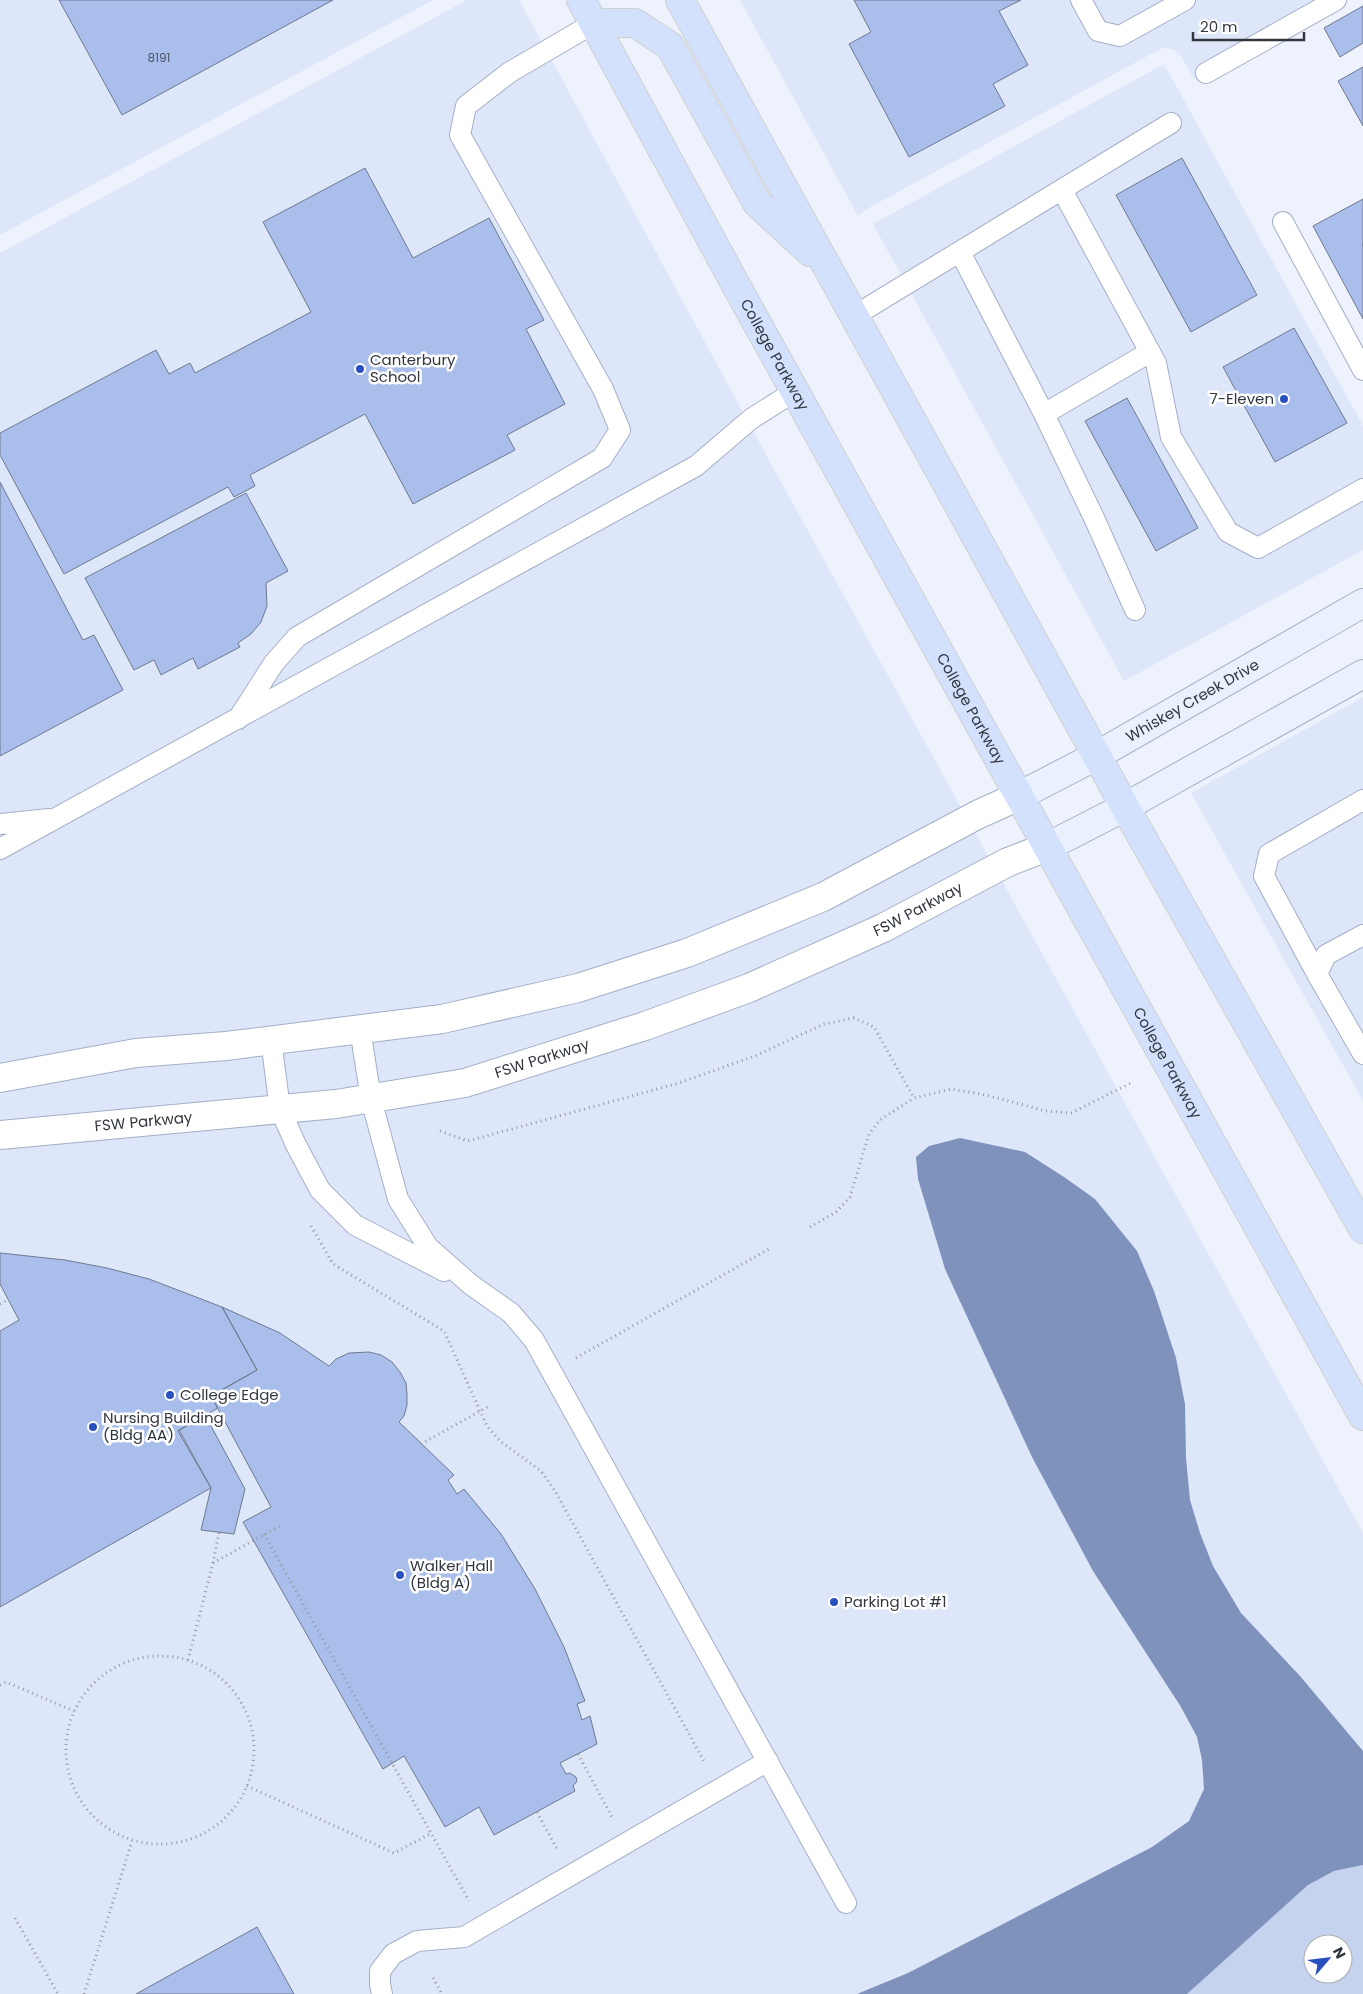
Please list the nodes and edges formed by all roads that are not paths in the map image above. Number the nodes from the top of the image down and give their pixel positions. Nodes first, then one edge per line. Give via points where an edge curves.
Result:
1 (680, 0) edge
2 (1081, 0) edge
3 (1185, 0) edge
4 (1336, 0) edge
5 (587, 12) edge
6 (1206, 73) dead end
7 (1171, 123) dead end
8 (1062, 190) junction
9 (1283, 222) dead end
10 (960, 252) junction
11 (826, 266) junction
12 (854, 316) junction
13 (1150, 352) junction
14 (1363, 370) edge
15 (795, 391) junction
16 (1044, 414) junction
17 (1363, 489) edge
18 (1363, 603) edge
19 (1135, 610) dead end
20 (1363, 674) edge
21 (238, 719) junction
22 (1096, 756) junction
23 (1019, 796) junction
24 (1363, 800) edge
25 (1125, 807) junction
26 (58, 817) junction
27 (0, 824) edge
28 (1048, 846) junction
29 (0, 849) edge
30 (1363, 935) edge
31 (1316, 974) junction
32 (360, 1029) junction
33 (271, 1040) junction
34 (1363, 1054) edge
35 (0, 1078) edge
36 (371, 1099) junction
37 (280, 1110) junction
38 (0, 1135) edge
39 (1363, 1229) edge
40 (470, 1284) junction
41 (1363, 1416) edge
42 (768, 1761) junction
43 (846, 1903) dead end
44 (382, 1994) edge

1 - 11 main road
2 - 3 lane via 1098,31 1120,36
4 - 6 lane
5 - 11 main road via 635,23 670,46 757,203
5 - 15 main road, College Parkway
5 - 21 lane via 466,106 460,135 603,389 620,430 602,458 298,637 274,663
7 - 8 lane
8 - 10 lane
8 - 13 lane
9 - 14 lane
10 - 12 lane
10 - 16 lane
11 - 12 main road
12 - 22 main road
13 - 16 lane
13 - 17 lane via 1156,363 1171,437 1228,532 1258,548
15 - 21 lane via 751,418 696,466
15 - 23 main road, College Parkway
16 - 19 lane
18 - 22 street, Whiskey Creek Drive
20 - 25 street
21 - 26 lane
22 - 23 street, Whiskey Creek Drive
22 - 25 main road
23 - 28 main road, College Parkway
23 - 32 street via 823,897 687,953 578,988 442,1019
24 - 31 lane via 1269,854 1264,876
25 - 28 street
25 - 39 main road
26 - 27 lane
26 - 29 lane
28 - 36 street, FSW Parkway via 1008,862 883,928 732,994 645,1026 465,1083
28 - 41 main road, College Parkway
30 - 31 lane via 1326,955
31 - 34 lane
32 - 33 street
32 - 36 lane
33 - 35 street via 136,1053
33 - 37 lane
36 - 37 street, FSW Parkway
36 - 40 lane via 398,1198 428,1247
37 - 38 street, FSW Parkway
37 - 40 lane via 320,1190 355,1225
40 - 42 lane via 511,1313 534,1340
42 - 43 lane
42 - 44 lane via 464,1937 417,1941 393,1954 380,1971

